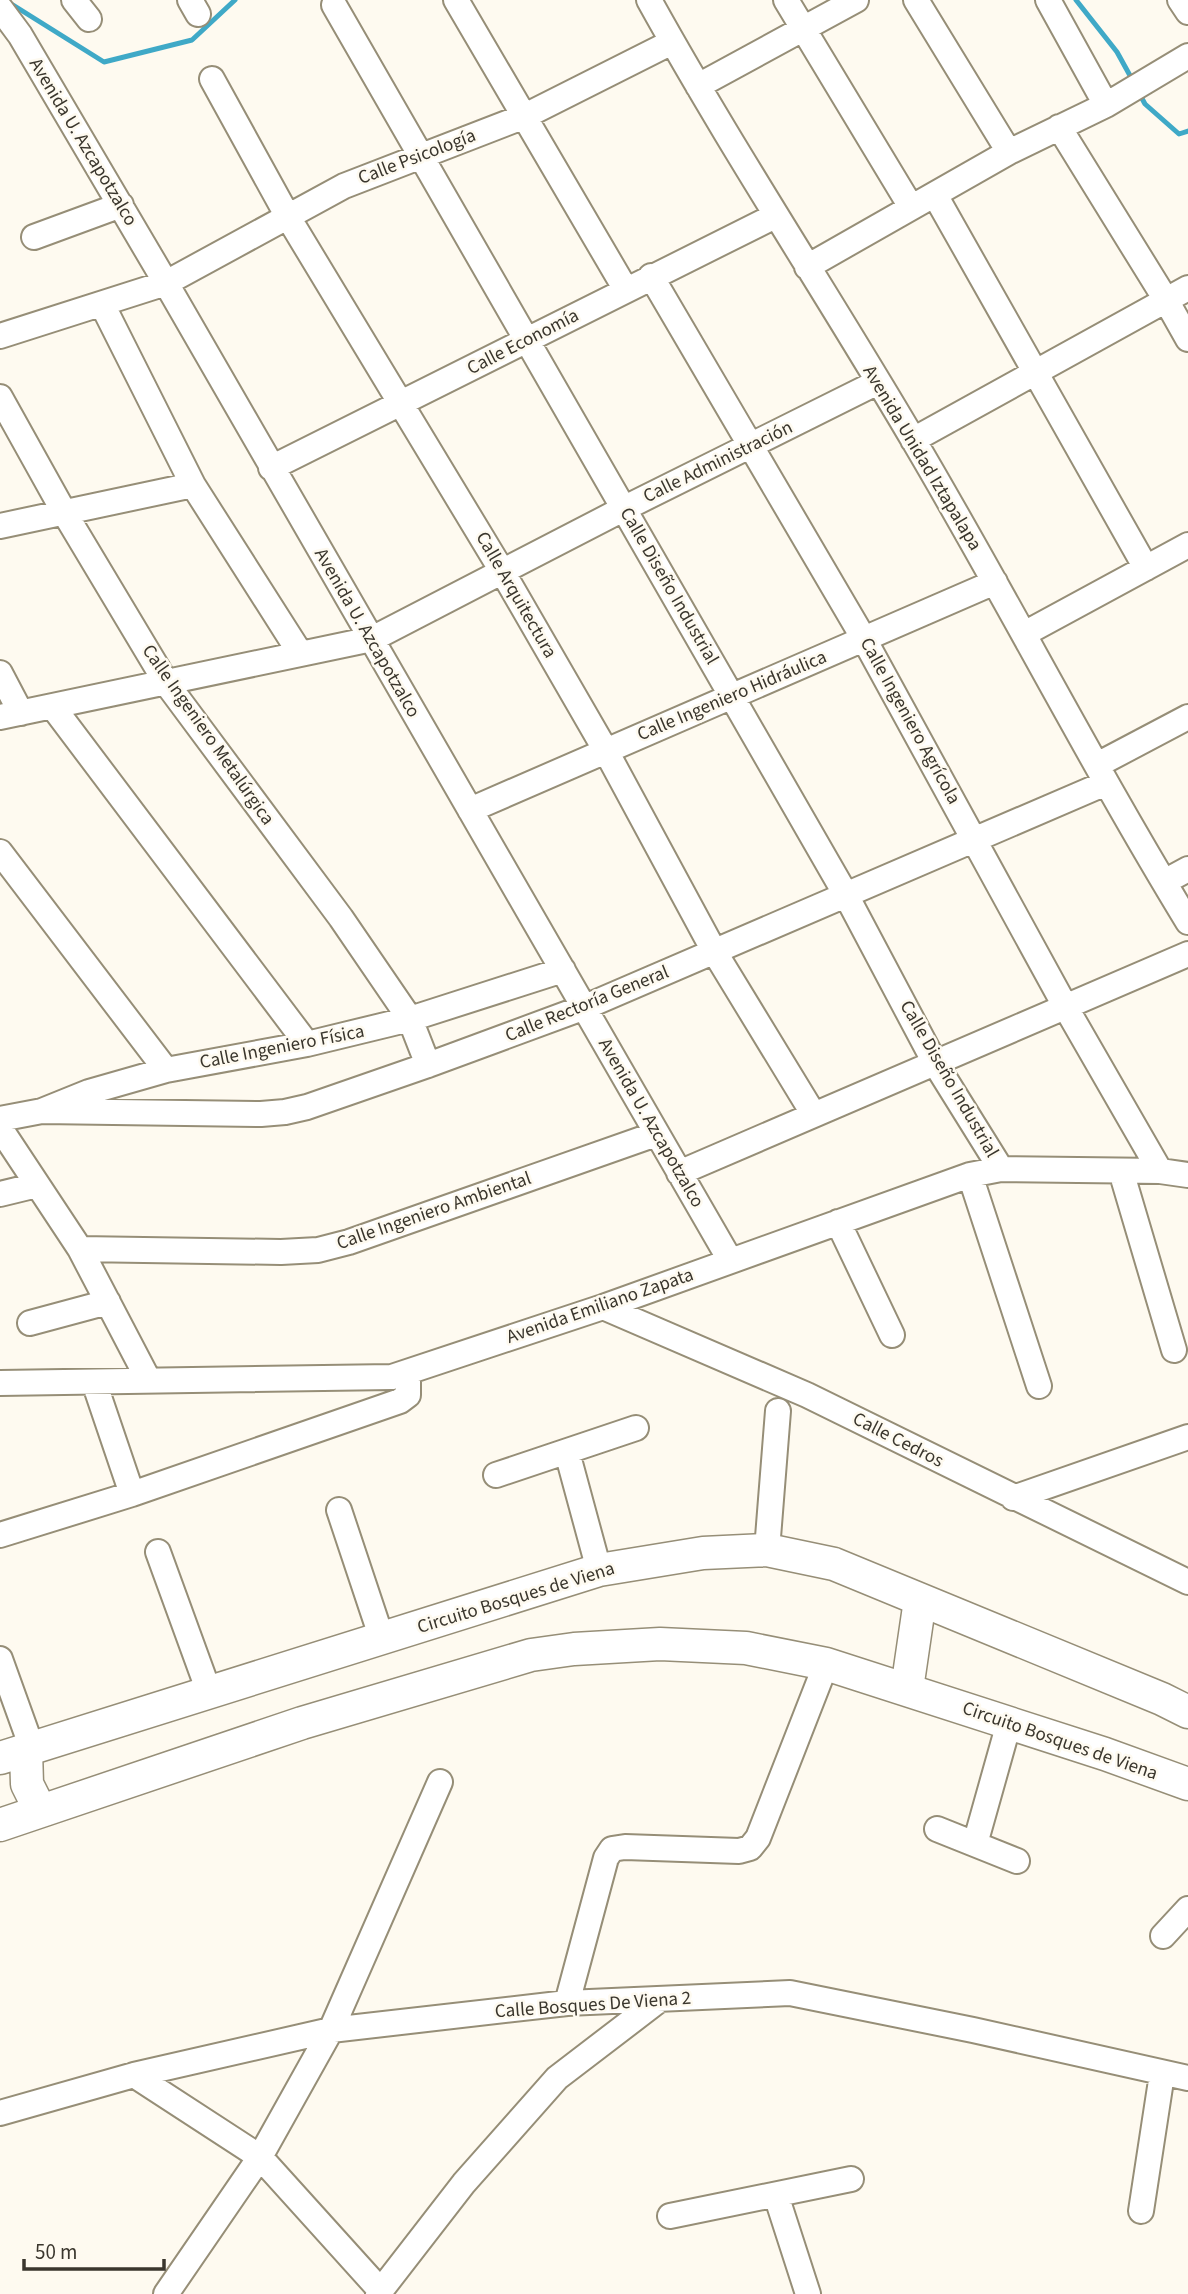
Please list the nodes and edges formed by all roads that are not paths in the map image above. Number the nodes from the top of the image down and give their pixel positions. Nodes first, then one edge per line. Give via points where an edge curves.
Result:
1 (456, 0) edge
2 (649, 0) edge
3 (786, 0) edge
4 (856, 0) edge
5 (916, 0) edge
6 (1048, 0) edge
7 (1180, 0) edge
8 (334, 5) dead end
9 (0, 8) edge
10 (1188, 12) edge
11 (803, 27) junction
12 (672, 42) junction
13 (1188, 56) edge
14 (212, 79) dead end
15 (698, 86) junction
16 (1116, 100) junction
17 (525, 116) junction
18 (1059, 127) junction
19 (1009, 152) junction
20 (421, 155) junction
21 (935, 195) junction
22 (121, 205) junction
23 (911, 207) junction
24 (288, 216) junction
25 (775, 216) junction
26 (34, 237) dead end
27 (807, 267) junction
28 (651, 276) junction
29 (166, 283) junction
30 (626, 290) junction
31 (1177, 294) edge
32 (102, 304) junction
33 (0, 336) edge
34 (1188, 339) edge
35 (527, 341) junction
36 (1036, 372) junction
37 (878, 382) junction
38 (0, 397) edge
39 (402, 403) junction
40 (913, 440) junction
41 (749, 447) junction
42 (271, 468) junction
43 (193, 485) junction
44 (625, 509) junction
45 (64, 512) junction
46 (0, 526) edge
47 (1188, 545) edge
48 (1146, 568) junction
49 (502, 571) junction
50 (995, 582) junction
51 (1024, 635) junction
52 (372, 639) junction
53 (864, 639) junction
54 (300, 653) junction
55 (0, 673) edge
56 (167, 684) junction
57 (733, 696) junction
58 (53, 707) junction
59 (10, 715) edge
60 (1188, 717) edge
61 (606, 751) junction
62 (1101, 774) junction
63 (470, 810) junction
64 (975, 839) junction
65 (0, 852) edge
66 (1188, 869) edge
67 (1164, 882) junction
68 (846, 895) junction
69 (1188, 922) edge
70 (714, 951) junction
71 (1188, 954) edge
72 (563, 970) junction
73 (1066, 1006) junction
74 (585, 1007) junction
75 (410, 1020) junction
76 (307, 1044) junction
77 (935, 1063) junction
78 (428, 1065) junction
79 (166, 1070) junction
80 (42, 1111) junction
81 (814, 1115) junction
82 (0, 1119) edge
83 (0, 1128) edge
84 (656, 1135) junction
85 (1001, 1169) junction
86 (1121, 1171) junction
87 (1160, 1171) junction
88 (679, 1173) junction
89 (970, 1175) junction
90 (1188, 1175) edge
91 (37, 1185) junction
92 (0, 1194) edge
93 (838, 1222) junction
94 (80, 1250) junction
95 (730, 1260) junction
96 (108, 1302) junction
97 (603, 1307) junction
98 (30, 1323) dead end
99 (892, 1335) dead end
100 (1174, 1350) dead end
101 (408, 1372) junction
102 (148, 1379) junction
103 (94, 1382) junction
104 (0, 1383) edge
105 (1039, 1386) dead end
106 (778, 1411) dead end
107 (636, 1428) dead end
108 (1188, 1437) edge
109 (566, 1452) junction
110 (496, 1475) dead end
111 (132, 1494) junction
112 (1013, 1497) junction
113 (339, 1510) dead end
114 (0, 1535) edge
115 (767, 1550) junction
116 (158, 1552) dead end
117 (599, 1570) junction
118 (1188, 1582) edge
119 (920, 1600) junction
120 (382, 1639) junction
121 (0, 1659) edge
122 (826, 1664) junction
123 (907, 1689) junction
124 (209, 1692) junction
125 (1188, 1712) edge
126 (1009, 1723) junction
127 (19, 1752) edge
128 (0, 1774) edge
129 (440, 1782) dead end
130 (1187, 1785) edge
131 (18, 1818) edge
132 (937, 1829) dead end
133 (975, 1844) junction
134 (1017, 1861) dead end
135 (1188, 1909) edge
136 (1163, 1936) dead end
137 (659, 2000) junction
138 (568, 2003) junction
139 (331, 2030) junction
140 (1162, 2074) junction
141 (134, 2075) junction
142 (1188, 2078) edge
143 (0, 2113) edge
144 (260, 2157) junction
145 (851, 2179) dead end
146 (776, 2194) junction
147 (1141, 2211) dead end
148 (670, 2216) dead end
149 (379, 2292) edge
150 (166, 2294) edge
151 (808, 2294) edge

1 - 17 street
2 - 12 street, Avenida Unidad Iztapalapa
3 - 11 street
4 - 11 street
5 - 19 street
6 - 16 street
7 - 10 street
8 - 20 street, Calle Diseño Industrial
9 - 22 street, Avenida U. Azcapotzalco
11 - 15 street
11 - 23 street
12 - 15 street, Avenida Unidad Iztapalapa
12 - 17 street, Calle Psicología
13 - 16 street
14 - 24 street, Calle Arquitectura
15 - 25 street, Avenida Unidad Iztapalapa
16 - 18 street
17 - 20 street, Calle Psicología
17 - 30 street
18 - 19 street
18 - 31 street
19 - 21 street
20 - 24 street, Calle Psicología via 344,186
20 - 35 street, Calle Diseño Industrial
21 - 23 street
21 - 36 street
22 - 26 street
22 - 29 street, Avenida U. Azcapotzalco
23 - 27 street
24 - 29 street, Calle Psicología
24 - 39 street, Calle Arquitectura
25 - 27 street, Avenida Unidad Iztapalapa
25 - 28 street, Calle Economía
27 - 37 street, Avenida Unidad Iztapalapa
28 - 30 street, Calle Economía
28 - 41 street, Calle Ingeniero Agrícola
29 - 32 street, Calle Psicología
29 - 42 street, Avenida U. Azcapotzalco
30 - 35 street, Calle Economía
31 - 34 street
31 - 36 street
32 - 33 street, Calle Psicología
32 - 43 street
35 - 39 street, Calle Economía
35 - 44 street, Calle Diseño Industrial
36 - 40 street
36 - 48 street
37 - 40 street, Avenida Unidad Iztapalapa
37 - 41 street, Calle Administración
38 - 45 street, Calle Ingeniero Metalúrgica
39 - 42 street, Calle Economía
39 - 49 street, Calle Arquitectura
40 - 50 street, Avenida Unidad Iztapalapa
41 - 44 street, Calle Administración
41 - 53 street, Calle Ingeniero Agrícola
42 - 52 street, Avenida U. Azcapotzalco
43 - 45 street
43 - 54 street
44 - 49 street, Calle Administración
44 - 57 street, Calle Diseño Industrial
45 - 46 street
45 - 56 street, Calle Ingeniero Metalúrgica
47 - 48 street
48 - 51 street
49 - 52 street, Calle Administración
49 - 61 street, Calle Arquitectura
50 - 51 street, Avenida Unidad Iztapalapa
50 - 53 street, Calle Ingeniero Hidráulica
51 - 62 street, Avenida Unidad Iztapalapa
52 - 54 street, Calle Administración
52 - 63 street, Avenida U. Azcapotzalco
53 - 57 street, Calle Ingeniero Hidráulica
53 - 64 street, Calle Ingeniero Agrícola
54 - 56 street, Calle Administración
55 - 59 street
56 - 58 street, Calle Administración
56 - 75 street, Calle Ingeniero Metalúrgica via 341,918
57 - 61 street, Calle Ingeniero Hidráulica
57 - 68 street, Calle Diseño Industrial
58 - 59 street, Calle Administración
58 - 76 street
60 - 62 street, Calle Rectoría General
61 - 63 street, Calle Ingeniero Hidráulica
61 - 70 street, Calle Arquitectura
62 - 64 street, Calle Rectoría General
62 - 67 street, Avenida Unidad Iztapalapa
63 - 72 street, Avenida U. Azcapotzalco
64 - 68 street, Calle Rectoría General
64 - 73 street, Calle Ingeniero Agrícola
65 - 79 street
66 - 67 street
67 - 69 street, Avenida Unidad Iztapalapa
68 - 70 street, Calle Rectoría General
68 - 77 street, Calle Diseño Industrial
70 - 74 street, Calle Rectoría General
70 - 81 street, Calle Arquitectura
71 - 73 street
72 - 74 street, Avenida U. Azcapotzalco
72 - 75 street, Calle Ingeniero Física
73 - 77 street
73 - 87 street, Calle Ingeniero Agrícola
74 - 78 street, Calle Rectoría General
74 - 84 street, Avenida U. Azcapotzalco
75 - 76 street, Calle Ingeniero Física
75 - 78 street, Calle Ingeniero Metalúrgica
76 - 79 street, Calle Ingeniero Física
77 - 81 street
77 - 85 street, Calle Diseño Industrial
78 - 80 street, Calle Rectoría General via 285,1112
79 - 80 street, Calle Ingeniero Física
80 - 82 street, Calle Ingeniero Física
81 - 88 street
83 - 91 street
84 - 88 street, Avenida U. Azcapotzalco
84 - 94 street, Calle Ingeniero Ambiental via 318,1250
85 - 86 street, Avenida Emiliano Zapata
85 - 89 street, Avenida Emiliano Zapata
86 - 87 street, Avenida Emiliano Zapata
86 - 100 street
87 - 90 street, Avenida Emiliano Zapata
88 - 95 street, Avenida U. Azcapotzalco
89 - 93 street, Avenida Emiliano Zapata
89 - 105 street
91 - 92 street
91 - 94 street
93 - 95 street, Avenida Emiliano Zapata
93 - 99 street
94 - 96 street
95 - 97 street, Avenida Emiliano Zapata
96 - 98 street
96 - 102 street
97 - 101 street, Avenida Emiliano Zapata
97 - 112 street, Calle Cedros via 807,1395
101 - 102 street, Avenida Emiliano Zapata via 392,1377
101 - 111 street via 408,1395 400,1401
102 - 103 street, Avenida Emiliano Zapata
103 - 104 street, Avenida Emiliano Zapata
103 - 111 street
106 - 115 street
107 - 109 street
108 - 112 street
109 - 110 street
109 - 117 street
111 - 114 street
112 - 118 street, Calle Cedros
113 - 120 street
115 - 117 main road, Circuito Bosques de Viena via 703,1553
115 - 119 main road, Circuito Bosques de Viena via 834,1564
116 - 124 street
117 - 120 main road, Circuito Bosques de Viena
119 - 123 main road
119 - 125 main road, Circuito Bosques de Viena
120 - 124 main road, Circuito Bosques de Viena
121 - 127 street
122 - 123 main road, Circuito Bosques de Viena
122 - 131 main road, Circuito Bosques de Viena via 746,1648 660,1644 531,1655 302,1723
122 - 138 street via 758,1838 750,1848 612,1849
123 - 126 main road, Circuito Bosques de Viena
124 - 127 main road, Circuito Bosques de Viena
126 - 130 main road, Circuito Bosques de Viena
126 - 133 street
127 - 131 main road via 27,1784
128 - 131 main road via 11,1788
129 - 139 street
132 - 133 street
133 - 134 street
135 - 136 street
137 - 138 street, Calle Bosques De Viena 2
137 - 140 street, Calle Bosques De Viena 2 via 790,1993
137 - 149 street via 557,2078 464,2183
138 - 139 street, Calle Bosques De Viena 2
139 - 141 street, Calle Bosques De Viena 2
139 - 144 street
140 - 142 street, Calle Bosques De Viena 2
140 - 147 street
141 - 143 street, Calle Bosques De Viena 2
141 - 144 street
144 - 149 street
144 - 150 street
145 - 146 street
146 - 148 street
146 - 151 street

